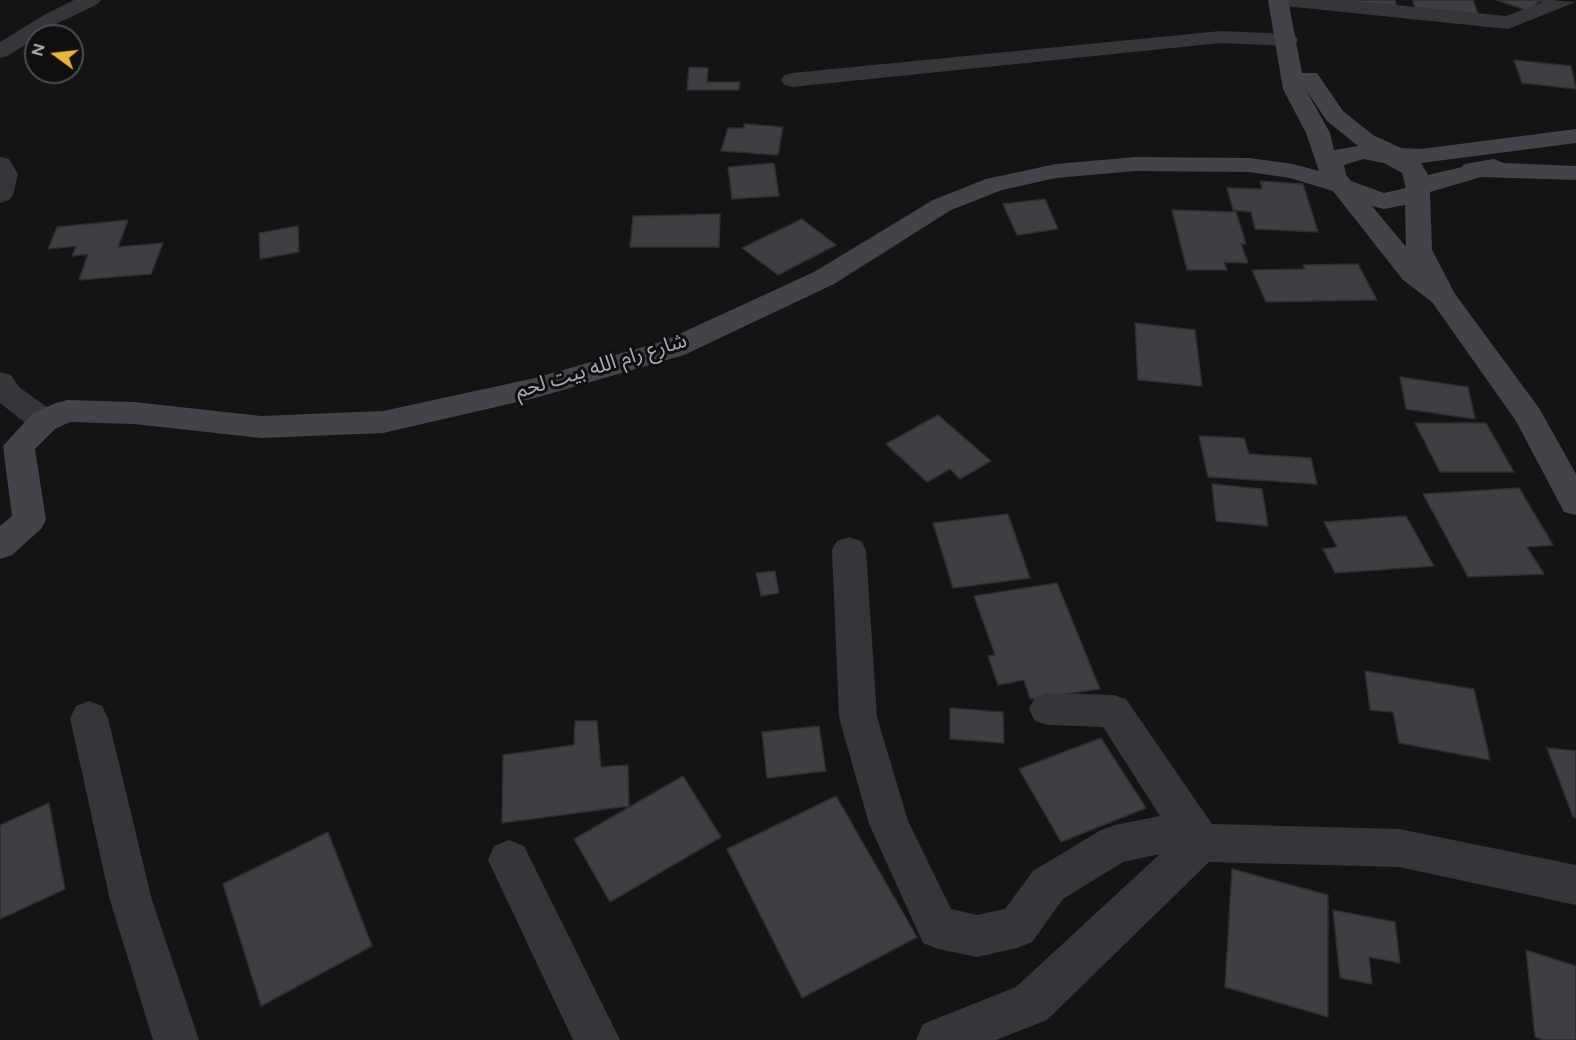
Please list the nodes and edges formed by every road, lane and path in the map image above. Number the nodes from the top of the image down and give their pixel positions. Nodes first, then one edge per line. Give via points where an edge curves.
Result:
1 (91, 0) edge
2 (1278, 0) edge
3 (1285, 0) edge
4 (1567, 0) edge
5 (1287, 40) junction
6 (0, 51) edge
7 (792, 80) dead end
8 (1576, 123) edge
9 (1576, 136) edge
10 (1516, 144) junction
11 (1576, 152) edge
12 (1377, 153) junction
13 (1404, 156) junction
14 (0, 164) edge
15 (1473, 170) junction
16 (1569, 172) edge
17 (1337, 178) junction
18 (1419, 188) junction
19 (0, 195) edge
20 (1442, 297) junction
21 (0, 382) edge
22 (44, 421) junction
23 (1576, 502) edge
24 (0, 546) edge
25 (849, 550) dead end
26 (1048, 709) dead end
27 (89, 718) dead end
28 (1196, 836) junction
29 (509, 860) dead end
30 (1576, 885) edge
31 (176, 1040) edge
32 (597, 1040) edge
33 (939, 1040) edge

1 - 6 street
2 - 5 main road
3 - 4 street via 1508,23
5 - 7 street via 1221,37
5 - 13 main road via 1335,116 1365,140
5 - 17 main road via 1287,62 1294,89
8 - 10 main road
9 - 10 main road
10 - 13 main road
11 - 15 main road
12 - 13 main road
12 - 17 main road via 1340,156 1333,162
12 - 18 main road via 1413,169
14 - 19 street via 6,174
15 - 16 main road
15 - 18 main road, شارع رام الله بيت لحم
17 - 18 main road, شارع رام الله بيت لحم via 1361,195 1384,201 1404,198
17 - 20 main road via 1413,274
17 - 22 main road, شارع رام الله بيت لحم via 1249,165 1135,164 1056,171 995,184 942,205 824,278 674,348 535,388 383,422 261,427 134,413 67,411
18 - 20 main road via 1419,250
20 - 23 main road via 1528,416
21 - 22 street via 8,394
22 - 24 main road, شارع رام الله بيت لحم via 20,447 29,520
25 - 28 street via 858,717 889,824 938,928 977,936 1017,927 1048,885 1115,844
26 - 28 street via 1113,711
27 - 31 street via 130,900
28 - 30 street via 1399,848
28 - 33 street via 1031,1004
29 - 32 street

